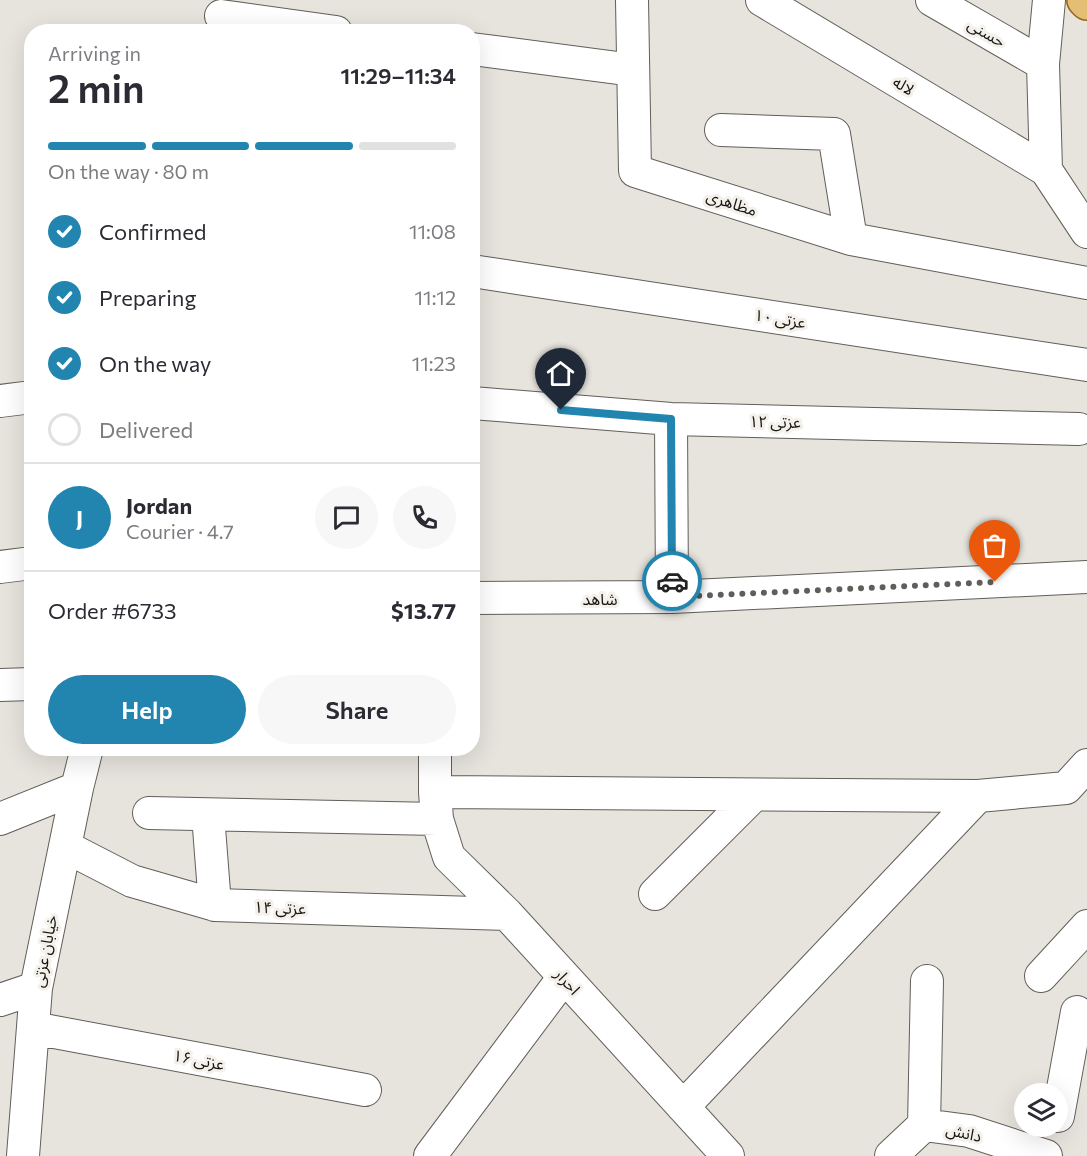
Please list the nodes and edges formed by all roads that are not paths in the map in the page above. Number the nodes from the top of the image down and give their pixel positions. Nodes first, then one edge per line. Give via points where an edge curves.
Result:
1 (632, 0) edge
2 (762, 0) edge
3 (932, 0) edge
4 (1049, 0) edge
5 (221, 16) edge
6 (278, 24) edge
7 (480, 50) edge
8 (1043, 64) junction
9 (633, 70) junction
10 (721, 130) dead end
11 (1046, 170) junction
12 (1087, 232) edge
13 (851, 239) junction
14 (480, 272) edge
15 (1087, 283) edge
16 (1087, 365) edge
17 (24, 398) edge
18 (0, 401) edge
19 (480, 404) edge
20 (671, 419) junction
21 (1079, 429) dead end
22 (24, 564) edge
23 (0, 567) edge
24 (1087, 577) edge
25 (672, 597) junction
26 (480, 598) edge
27 (24, 684) edge
28 (0, 685) edge
29 (85, 756) edge
30 (435, 756) edge
31 (1087, 765) edge
32 (76, 788) junction
33 (754, 795) junction
34 (978, 796) junction
35 (436, 806) junction
36 (149, 813) dead end
37 (208, 814) junction
38 (0, 819) edge
39 (66, 847) junction
40 (655, 894) dead end
41 (215, 905) junction
42 (507, 914) junction
43 (1087, 926) edge
44 (1041, 976) dead end
45 (564, 977) junction
46 (927, 981) dead end
47 (36, 988) junction
48 (0, 1000) edge
49 (1077, 1012) dead end
50 (33, 1028) junction
51 (1064, 1083) edge
52 (365, 1090) dead end
53 (683, 1107) junction
54 (924, 1125) junction
55 (1053, 1137) edge
56 (23, 1156) edge
57 (430, 1156) edge
58 (728, 1156) edge
59 (891, 1156) edge
60 (1048, 1156) edge

1 - 9 street
2 - 11 street, لاله
3 - 8 street, حسنی
4 - 8 street
5 - 6 street
7 - 9 street
8 - 11 street
9 - 13 street, مظاهری via 635,171
10 - 13 street via 834,134
11 - 12 street
13 - 15 street, مظاهری
14 - 16 street, عزتی ۱۰
17 - 18 street
19 - 20 street, عزتی ۱۲
20 - 21 street, عزتی ۱۲
20 - 25 street
22 - 23 street
24 - 25 street, شاهد
25 - 26 street, شاهد
27 - 28 street
29 - 32 street, خیابان عزتی
30 - 35 street, احرار
31 - 34 street via 1065,788
32 - 38 street
32 - 39 street, خیابان عزتی
33 - 34 street
33 - 35 street
33 - 40 street
34 - 53 street
35 - 37 street
35 - 42 street, احرار via 449,857
36 - 37 street
37 - 41 street
39 - 41 street, عزتی ۱۴ via 132,881
39 - 47 street, خیابان عزتی
41 - 42 street, عزتی ۱۴
42 - 45 street, احرار
43 - 44 street
45 - 53 street, احرار
45 - 57 street
46 - 54 street
47 - 48 street
47 - 50 street, خیابان عزتی
49 - 51 street
50 - 52 street, عزتی ۱۶
50 - 56 street, خیابان عزتی
53 - 58 street, احرار
54 - 59 street, دانش
54 - 60 street, دانش via 969,1131
55 - 60 street

